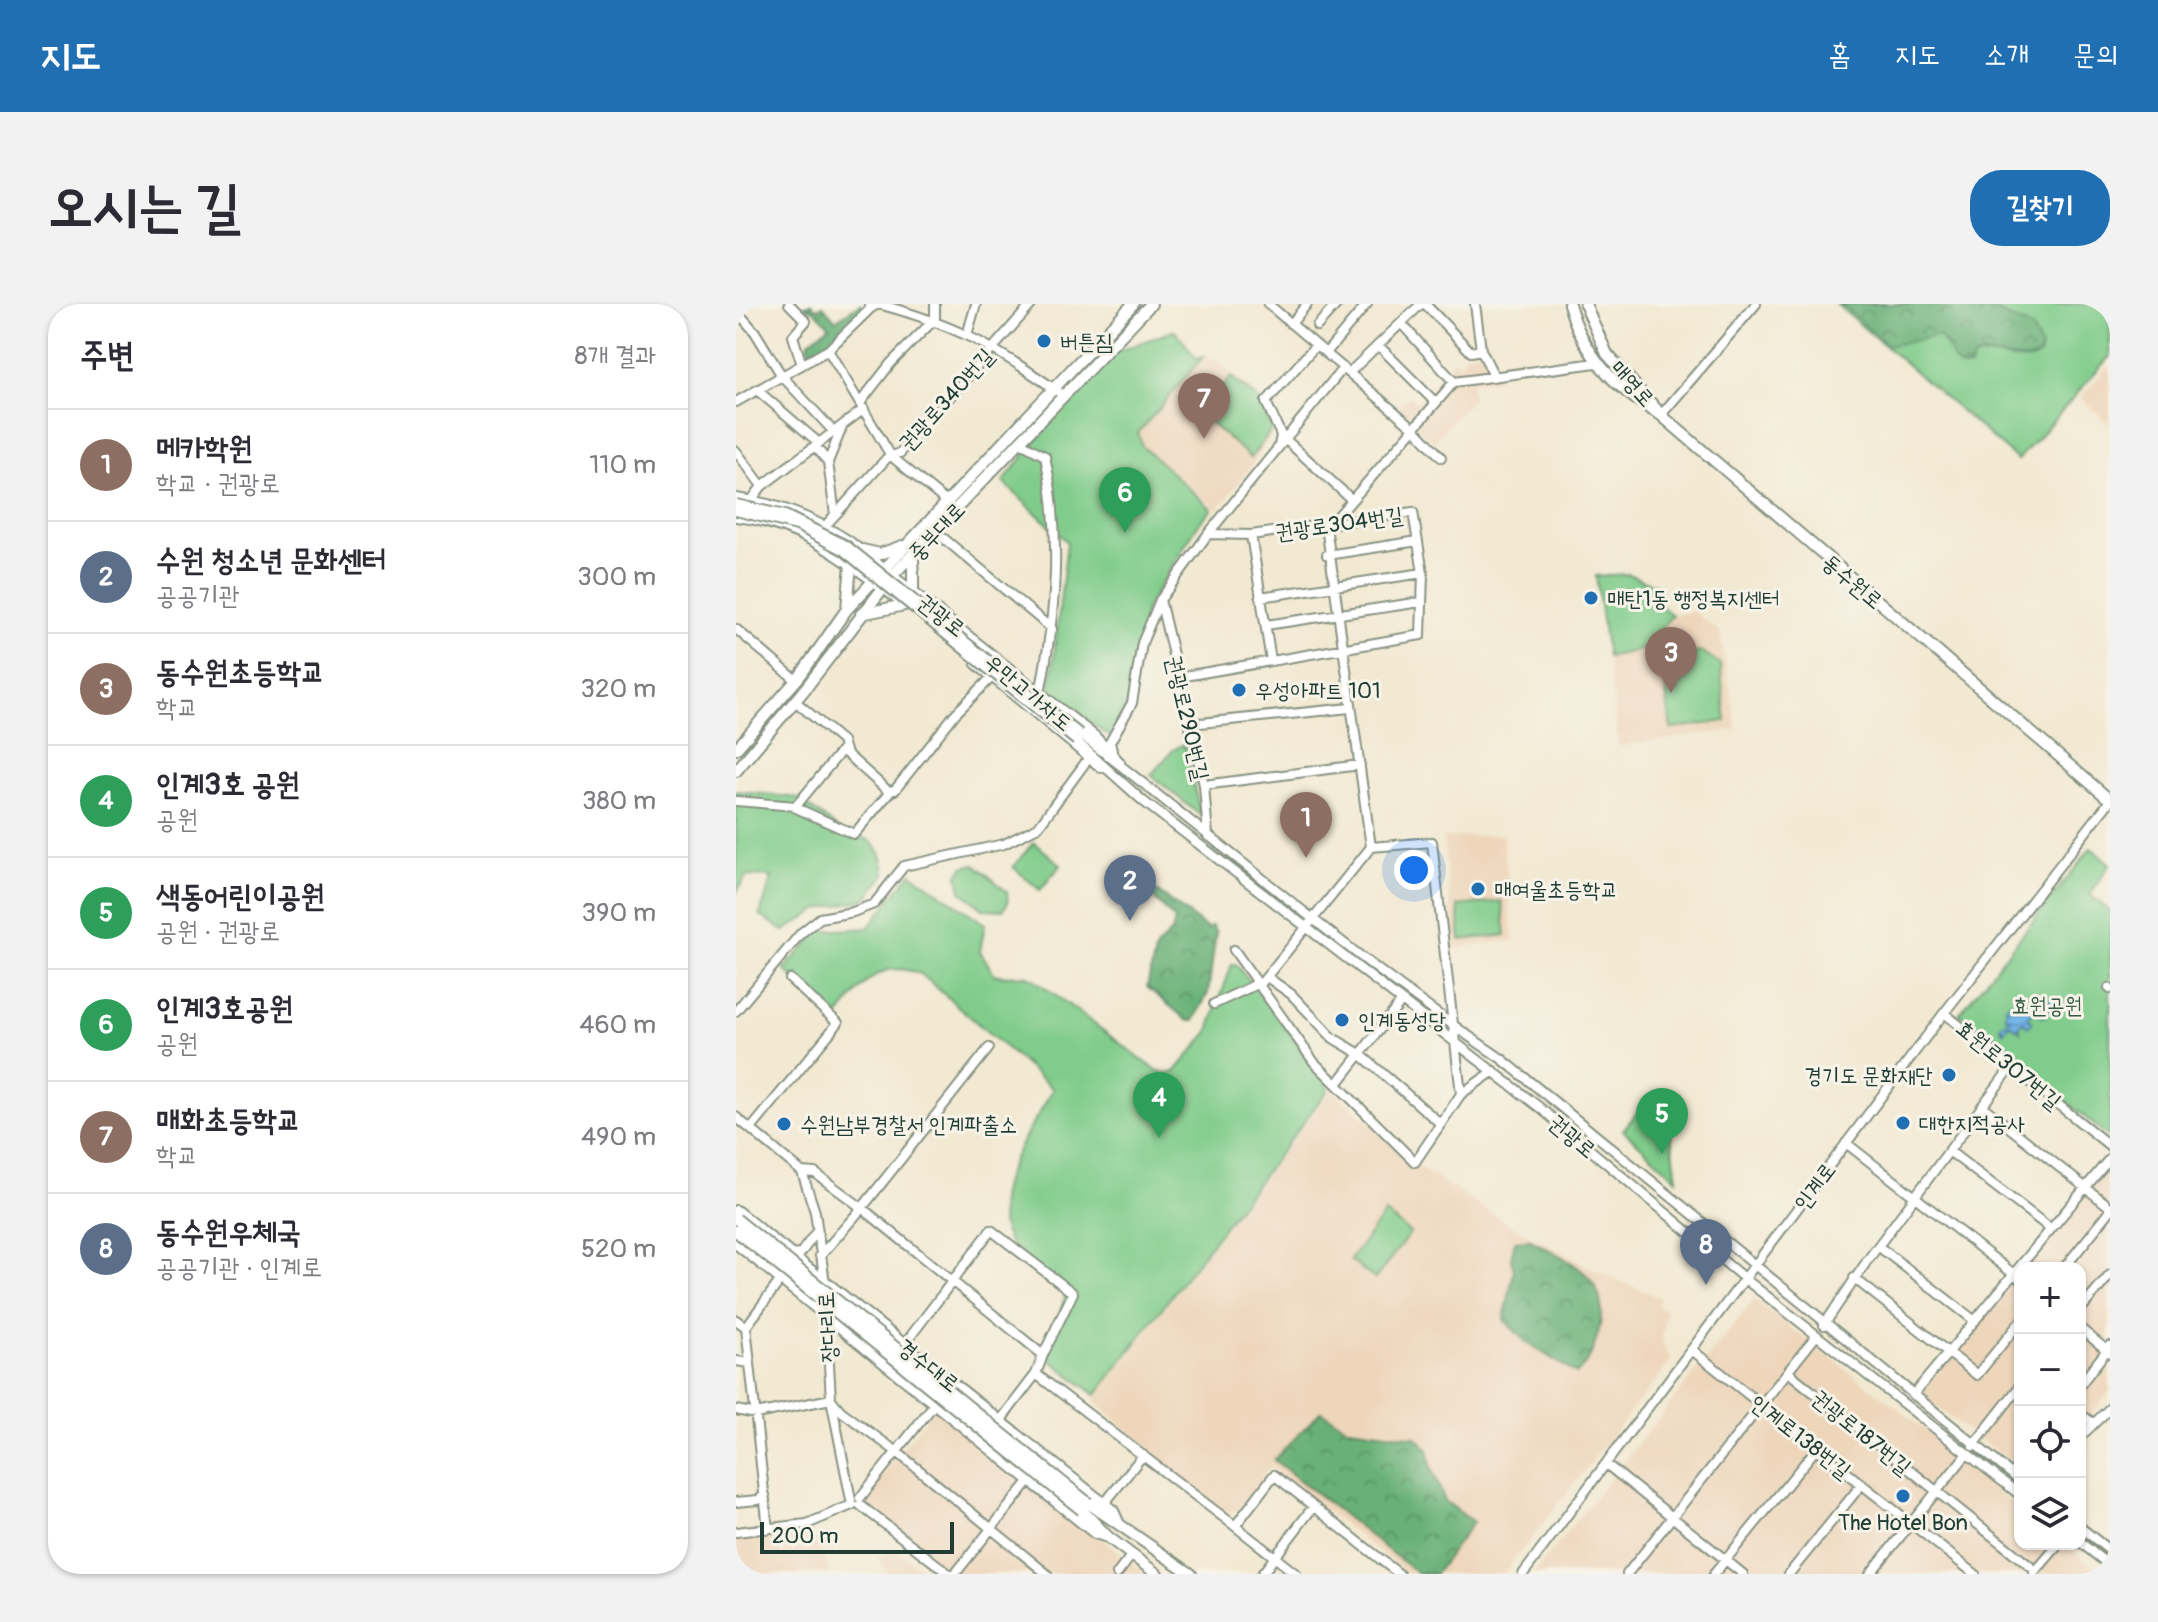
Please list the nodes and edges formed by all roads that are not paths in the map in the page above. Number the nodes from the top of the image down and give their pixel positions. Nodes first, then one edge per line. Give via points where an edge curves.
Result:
1 (789, 304) edge
2 (935, 304) edge
3 (976, 304) edge
4 (1032, 304) edge
5 (1133, 304) edge
6 (1151, 304) edge
7 (1268, 304) edge
8 (1307, 304) edge
9 (1337, 304) edge
10 (1367, 304) edge
11 (1423, 304) edge
12 (1569, 304) edge
13 (1585, 304) edge
14 (1756, 304) edge
15 (870, 306) edge
16 (1474, 306) edge
17 (736, 310) edge
18 (935, 319) junction
19 (1401, 323) junction
20 (1291, 324) junction
21 (1317, 326) dead end
22 (967, 335) junction
23 (1316, 345) junction
24 (1378, 345) junction
25 (993, 346) junction
26 (828, 350) junction
27 (1481, 350) junction
28 (1326, 353) junction
29 (1596, 363) junction
30 (802, 365) junction
31 (1346, 371) junction
32 (782, 376) junction
33 (1494, 376) junction
34 (1454, 382) junction
35 (1053, 388) junction
36 (757, 390) junction
37 (1063, 395) junction
38 (736, 402) edge
39 (1436, 403) junction
40 (862, 406) junction
41 (1661, 415) junction
42 (843, 425) junction
43 (1414, 428) junction
44 (834, 432) junction
45 (1021, 443) junction
46 (1282, 443) junction
47 (817, 444) junction
48 (736, 451) edge
49 (891, 456) junction
50 (1441, 457) dead end
51 (828, 462) junction
52 (762, 486) junction
53 (1351, 499) junction
54 (751, 500) junction
55 (736, 501) edge
56 (949, 504) junction
57 (835, 515) junction
58 (739, 516) edge
59 (826, 525) junction
60 (1329, 525) junction
61 (935, 531) junction
62 (1208, 534) junction
63 (1251, 535) junction
64 (1418, 541) junction
65 (911, 542) junction
66 (862, 550) junction
67 (913, 555) junction
68 (1327, 555) junction
69 (851, 564) junction
70 (889, 571) junction
71 (1423, 573) junction
72 (878, 585) junction
73 (1331, 585) junction
74 (913, 592) junction
75 (1260, 597) junction
76 (1160, 600) junction
77 (1421, 602) junction
78 (905, 605) junction
79 (847, 609) junction
80 (861, 614) junction
81 (1336, 615) junction
82 (1266, 625) junction
83 (1052, 629) junction
84 (736, 631) edge
85 (1341, 648) junction
86 (1271, 661) junction
87 (992, 677) junction
88 (1179, 677) junction
89 (796, 680) junction
90 (1040, 693) junction
91 (795, 701) junction
92 (1350, 708) junction
93 (1190, 724) junction
94 (1078, 738) junction
95 (736, 749) edge
96 (845, 751) junction
97 (1112, 751) junction
98 (1088, 759) junction
99 (1360, 765) junction
100 (1126, 769) junction
101 (736, 771) edge
102 (1121, 783) junction
103 (1204, 785) junction
104 (891, 791) junction
105 (736, 801) edge
106 (2110, 801) edge
107 (793, 806) junction
108 (1208, 836) junction
109 (1371, 847) junction
110 (1315, 919) junction
111 (1307, 929) junction
112 (1234, 950) dead end
113 (1267, 977) junction
114 (790, 979) dead end
115 (1258, 985) junction
116 (1401, 1002) junction
117 (1214, 1004) dead end
118 (737, 1009) edge
119 (1944, 1013) junction
120 (1455, 1027) junction
121 (1457, 1045) junction
122 (989, 1048) dead end
123 (1360, 1054) junction
124 (2012, 1066) junction
125 (1494, 1071) junction
126 (1337, 1084) junction
127 (1461, 1094) junction
128 (1982, 1106) junction
129 (736, 1117) edge
130 (1441, 1124) junction
131 (751, 1129) junction
132 (1846, 1143) junction
133 (2110, 1146) edge
134 (1949, 1151) junction
135 (2110, 1158) edge
136 (802, 1172) junction
137 (2085, 1189) junction
138 (1915, 1196) junction
139 (862, 1208) junction
140 (2110, 1209) edge
141 (736, 1211) edge
142 (736, 1219) edge
143 (2051, 1229) junction
144 (736, 1231) edge
145 (817, 1231) junction
146 (736, 1243) edge
147 (1878, 1246) junction
148 (792, 1255) junction
149 (820, 1256) junction
150 (2027, 1262) edge
151 (2069, 1262) edge
152 (1754, 1268) junction
153 (2014, 1274) edge
154 (2110, 1275) edge
155 (782, 1278) junction
156 (1854, 1278) junction
157 (1745, 1279) junction
158 (2014, 1279) edge
159 (951, 1281) junction
160 (825, 1282) junction
161 (2086, 1303) edge
162 (826, 1315) junction
163 (736, 1320) edge
164 (1975, 1321) junction
165 (1824, 1325) junction
166 (746, 1327) junction
167 (2014, 1329) edge
168 (2086, 1333) edge
169 (1816, 1336) junction
170 (904, 1345) junction
171 (1692, 1350) junction
172 (2109, 1350) edge
173 (1949, 1352) junction
174 (1043, 1355) junction
175 (736, 1361) edge
176 (750, 1363) junction
177 (1788, 1372) junction
178 (1036, 1374) junction
179 (2086, 1378) edge
180 (2014, 1394) edge
181 (1913, 1395) junction
182 (831, 1399) junction
183 (935, 1403) junction
184 (1762, 1405) junction
185 (2110, 1408) edge
186 (736, 1410) edge
187 (756, 1414) junction
188 (2086, 1416) edge
189 (2097, 1420) junction
190 (1000, 1421) junction
191 (2110, 1426) edge
192 (2086, 1431) edge
193 (1973, 1446) junction
194 (1817, 1448) junction
195 (897, 1452) junction
196 (1143, 1455) junction
197 (1966, 1455) junction
198 (1606, 1464) junction
199 (2016, 1478) edge
200 (1030, 1480) junction
201 (1862, 1484) junction
202 (2014, 1491) edge
203 (1936, 1492) junction
204 (765, 1495) junction
205 (856, 1501) junction
206 (736, 1502) edge
207 (1104, 1504) junction
208 (1085, 1506) junction
209 (1312, 1506) junction
210 (1672, 1517) junction
211 (1118, 1522) junction
212 (1911, 1523) junction
213 (1235, 1526) junction
214 (768, 1529) junction
215 (991, 1529) junction
216 (736, 1532) edge
217 (2086, 1532) edge
218 (1108, 1537) junction
219 (2086, 1547) edge
220 (2054, 1550) edge
221 (2110, 1551) edge
222 (1131, 1556) junction
223 (1275, 1558) junction
224 (1725, 1560) junction
225 (1964, 1565) junction
226 (2110, 1566) edge
227 (2034, 1573) edge
228 (952, 1574) edge
229 (1047, 1574) edge
230 (1117, 1574) edge
231 (1157, 1574) edge
232 (1191, 1574) edge
233 (1262, 1574) edge
234 (1296, 1574) edge
235 (1399, 1574) edge
236 (1523, 1574) edge
237 (1627, 1574) edge
238 (1714, 1574) edge
239 (1743, 1574) edge
240 (1789, 1574) edge
241 (1870, 1574) edge
242 (1956, 1574) edge
243 (1975, 1574) edge

1 - 30 street via 806,321 793,336
2 - 18 street
3 - 22 street
4 - 25 street, 권광로340번길
5 - 35 main road, 중부대로
6 - 37 main road, 중부대로
7 - 20 street
8 - 20 street
9 - 21 street
10 - 28 street
11 - 19 street
11 - 27 street via 1471,352
12 - 29 main road, 동수원로
13 - 41 main road, 매영로 via 1607,354
14 - 41 street, 매영로
15 - 18 street
15 - 26 street
16 - 27 street
17 - 32 street
18 - 22 street
18 - 40 street via 891,363
19 - 24 street
19 - 34 street
20 - 23 street
22 - 25 street
23 - 28 street
23 - 46 street via 1266,402
24 - 31 street
24 - 39 street
25 - 35 street
25 - 49 street, 권광로340번길 via 900,453
26 - 30 street
26 - 40 street
27 - 33 street
28 - 31 street
29 - 33 street
29 - 41 main road, 동수원로 via 1637,402
30 - 32 street
31 - 43 street
31 - 46 street
32 - 36 street
32 - 44 street
33 - 34 street
34 - 39 street
35 - 37 street
35 - 56 main road, 중부대로
36 - 38 street
36 - 47 street
37 - 45 main road, 중부대로
39 - 43 street
40 - 42 street
40 - 49 street
41 - 106 main road, 동수원로
42 - 44 street
42 - 51 street
43 - 50 street
43 - 53 street
44 - 47 street
45 - 61 main road, 중부대로
45 - 83 street via 1043,452 1049,474 1057,567
46 - 53 street
46 - 62 street
47 - 51 street
47 - 52 street
48 - 52 street
49 - 56 street
49 - 57 street, 권광로340번길
51 - 57 street
52 - 54 street
53 - 60 street
54 - 55 street, 권광로
54 - 58 street
54 - 59 street, 권광로
55 - 94 street, 우만고가차도, bridge via 785,515 846,545
56 - 65 main road, 중부대로
57 - 59 street, 권광로340번길
58 - 69 street, 권광로 via 792,529
58 - 94 street, 우만고가차도, bridge via 797,526 844,551
59 - 66 street, 권광로
60 - 63 street, 권광로304번길
60 - 64 street, 권광로304번길 via 1413,512
60 - 68 street
61 - 67 main road, 중부대로
61 - 83 street
62 - 63 street, 권광로304번길
62 - 76 street
63 - 75 street, 권광로304번길
64 - 68 street
64 - 71 street, 권광로304번길
65 - 66 main road via 880,554
65 - 70 main road, 중부대로
66 - 70 street, 권광로
67 - 70 main road, 중부대로
67 - 74 main road
68 - 73 street
69 - 72 street, 권광로
69 - 79 main road
70 - 72 main road, 중부대로
70 - 74 street, 권광로
71 - 73 street
71 - 77 street, 권광로304번길
72 - 78 street, 권광로
72 - 79 main road, 중부대로
72 - 80 main road, 중부대로
73 - 75 street
73 - 81 street
74 - 90 street, 권광로
75 - 82 street, 권광로304번길
76 - 88 street, 권광로290번길
76 - 97 street via 1142,643 1132,703 1110,742
77 - 81 street
77 - 85 street, 권광로304번길 via 1421,635
78 - 80 main road
78 - 87 street, 권광로
79 - 89 main road, 중부대로
80 - 91 main road, 중부대로
81 - 82 street
81 - 85 street
82 - 86 street, 권광로304번길
83 - 90 street
84 - 89 street
85 - 86 street
85 - 92 street
86 - 88 street
87 - 98 street, 권광로
87 - 104 street
88 - 93 street, 권광로290번길
89 - 95 main road, 중부대로
90 - 97 street, 권광로
91 - 96 street via 842,741
91 - 101 main road, 중부대로
92 - 93 street
92 - 99 street
93 - 103 street, 권광로290번길
94 - 100 street, 권광로
94 - 102 street, 권광로
96 - 104 street
96 - 107 street
97 - 100 street, 권광로
98 - 102 street, 권광로
98 - 118 street via 1038,827 1004,844 904,866 874,904 820,918 801,933
99 - 103 street
99 - 109 street
100 - 108 street, 권광로
102 - 111 street, 권광로
103 - 108 street, 권광로290번길
104 - 107 street via 854,834
105 - 107 street
106 - 119 street, 인계로
108 - 110 street, 권광로
109 - 110 street
109 - 120 street via 1432,842
110 - 111 street
110 - 120 street, 권광로
111 - 113 street
111 - 116 street, 권광로
112 - 115 street
113 - 115 street
113 - 123 street via 1333,1038
114 - 131 street via 838,1023
115 - 117 street
115 - 126 street via 1291,1033
116 - 121 street, 권광로
116 - 123 street
119 - 124 street, 효원로307번길
119 - 132 street, 인계로
120 - 121 street
120 - 152 street, 권광로 via 1547,1095
121 - 125 street, 권광로
121 - 127 street
122 - 139 street
123 - 126 street
123 - 130 street
124 - 128 street
124 - 133 street, 효원로307번길
125 - 127 street
125 - 157 street, 권광로
126 - 130 street via 1415,1162
127 - 130 street
128 - 134 street
128 - 137 street
129 - 131 street
131 - 136 street
132 - 138 street
132 - 152 street, 인계로
134 - 138 street
134 - 143 street
135 - 137 street
136 - 139 street via 815,1173
136 - 145 street, 장다리로
137 - 140 street
137 - 143 street
138 - 147 street
138 - 153 street
139 - 149 street
139 - 159 street
140 - 151 street
141 - 148 main road, 경수대로
142 - 208 main road, bridge
143 - 150 street
144 - 208 main road, bridge
145 - 148 street via 800,1254
145 - 149 street, 장다리로
146 - 155 main road, 경수대로
147 - 156 street
147 - 164 street
148 - 160 main road, 경수대로
149 - 160 street, 장다리로
152 - 157 street, 인계로
152 - 165 street
154 - 161 street
155 - 162 main road, 경수대로
155 - 166 street
156 - 165 street
156 - 173 street
157 - 169 street, 권광로
157 - 171 street, 인계로
158 - 164 street
159 - 170 street
159 - 174 street
159 - 174 street via 991,1230 1073,1293
160 - 162 street, 장다리로
160 - 170 main road, 경수대로
162 - 182 street, 장다리로
162 - 183 main road, 경수대로
163 - 166 street
164 - 173 street
165 - 181 street
166 - 176 street
167 - 173 street via 1977,1375
168 - 172 street
169 - 177 street
169 - 197 street, 권광로
170 - 190 main road, 경수대로
171 - 184 street, 인계로138번길
171 - 198 street, 인계로
172 - 179 street
173 - 181 street
174 - 178 street
175 - 176 street
176 - 187 street
177 - 184 street
177 - 203 street, 권광로187번길
178 - 190 street
178 - 196 street
180 - 193 street
181 - 193 street
182 - 187 street
182 - 195 street
182 - 205 street, 장다리로
183 - 195 street
183 - 200 main road, 경수대로
184 - 194 street, 인계로138번길
184 - 210 street
185 - 189 street
186 - 187 street
187 - 204 street
188 - 189 street
189 - 191 street
189 - 192 street
190 - 207 main road, 경수대로
193 - 199 street
194 - 201 street, 인계로138번길
194 - 224 street
195 - 205 street
195 - 215 street
196 - 207 street
196 - 213 street
197 - 202 street, 권광로
197 - 203 street
198 - 210 street
198 - 236 street, 인계로
200 - 215 street
200 - 218 main road, 경수대로 via 1095,1533
201 - 212 street, 인계로138번길
201 - 240 street
203 - 212 street
203 - 227 street, 권광로187번길
204 - 206 street
204 - 214 street
205 - 214 street via 823,1520
205 - 228 street
207 - 211 main road, 경수대로
208 - 211 main road, 경수대로
208 - 218 main road, 경수대로
209 - 213 street via 1274,1475
209 - 223 street
209 - 235 street
210 - 224 street
210 - 237 street
211 - 232 main road, 경수대로
212 - 225 street, 인계로138번길
212 - 241 street
213 - 223 street
214 - 216 street
215 - 228 street
215 - 229 street
217 - 221 street
218 - 222 main road, 경수대로
219 - 226 street
220 - 227 street
222 - 230 street
222 - 231 main road, 경수대로
223 - 233 street
223 - 234 street
224 - 238 street
224 - 239 street
225 - 242 street
225 - 243 street, 인계로138번길

